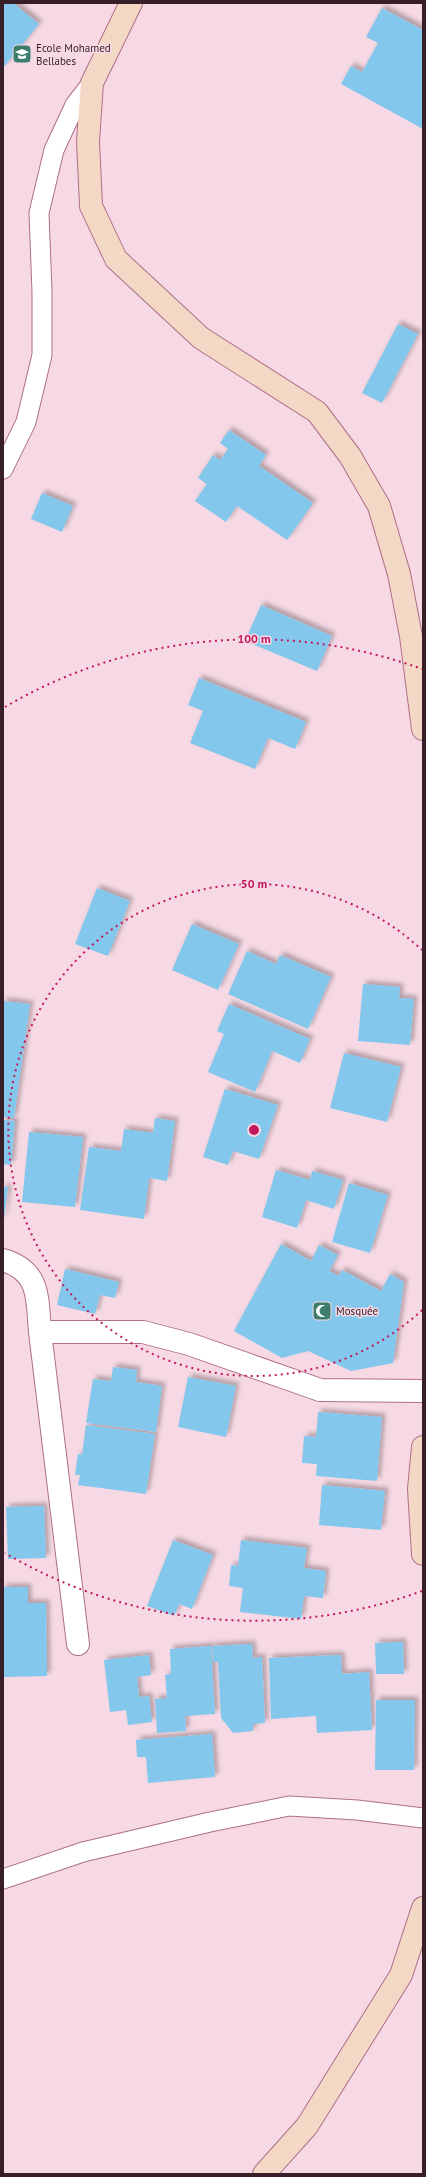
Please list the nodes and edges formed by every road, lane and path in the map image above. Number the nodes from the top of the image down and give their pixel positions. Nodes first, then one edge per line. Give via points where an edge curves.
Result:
1 (131, 3) edge
2 (92, 83) junction
3 (3, 469) edge
4 (423, 729) edge
5 (3, 1260) edge
6 (40, 1332) junction
7 (423, 1392) edge
8 (423, 1447) edge
9 (421, 1490) edge
10 (423, 1554) edge
11 (78, 1644) dead end
12 (423, 1818) edge
13 (3, 1879) edge
14 (423, 1908) edge
15 (264, 2174) edge

1 - 2 main road
2 - 3 lane via 75,105 54,150 39,213 42,355 26,422
2 - 4 main road via 88,141 91,206 116,259 201,338 317,412 350,456 379,506 399,574 411,636
5 - 6 street via 28,1272 36,1290
6 - 7 street via 143,1332 189,1344 320,1390
6 - 11 street
8 - 9 main road
9 - 10 main road
12 - 13 lane via 357,1810 289,1806 83,1852
14 - 15 main road via 402,1974 308,2126

